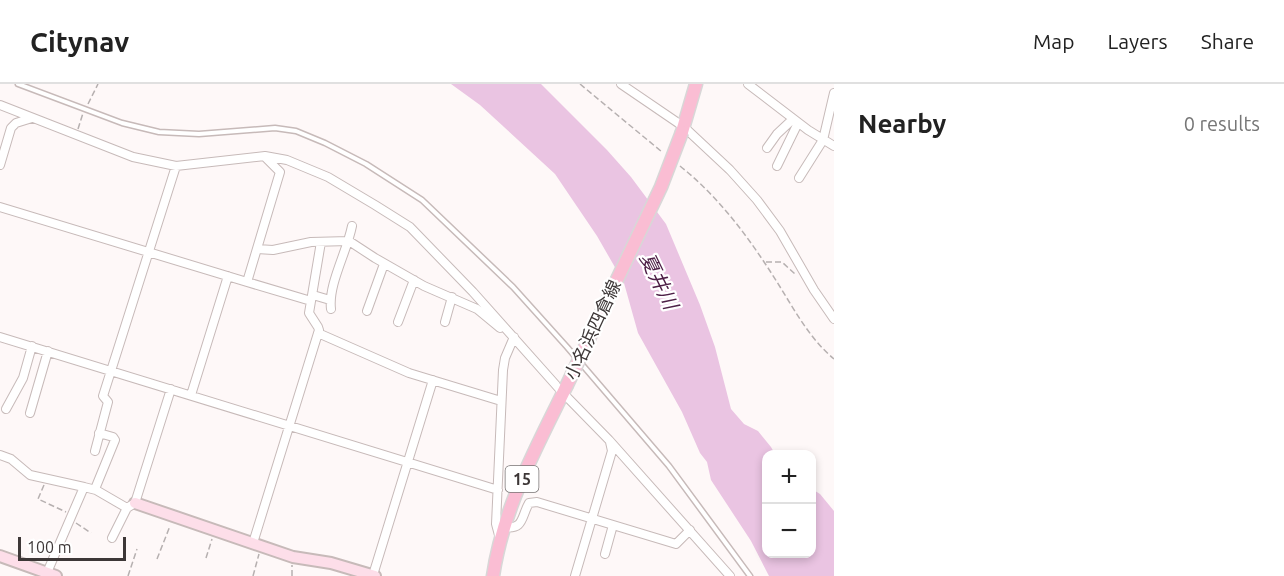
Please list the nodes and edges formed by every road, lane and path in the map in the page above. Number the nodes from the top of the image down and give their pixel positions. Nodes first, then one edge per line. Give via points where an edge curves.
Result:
1 (18, 84) edge
2 (580, 84) edge
3 (621, 84) edge
4 (696, 84) edge
5 (748, 84) edge
6 (834, 93) edge
7 (0, 105) edge
8 (9, 109) junction
9 (32, 118) junction
10 (795, 121) junction
11 (13, 127) junction
12 (683, 130) junction
13 (823, 140) junction
14 (834, 146) edge
15 (767, 148) dead end
16 (663, 152) dead end
17 (264, 156) junction
18 (672, 160) dead end
19 (0, 165) edge
20 (176, 166) junction
21 (777, 166) dead end
22 (799, 178) dead end
23 (0, 207) edge
24 (352, 226) dead end
25 (349, 241) junction
26 (321, 242) junction
27 (257, 249) junction
28 (147, 251) junction
29 (764, 262) junction
30 (384, 264) junction
31 (228, 276) junction
32 (800, 279) dead end
33 (414, 280) junction
34 (247, 282) junction
35 (452, 297) junction
36 (312, 298) junction
37 (367, 311) dead end
38 (834, 319) edge
39 (398, 322) dead end
40 (445, 322) dead end
41 (318, 333) junction
42 (511, 335) junction
43 (0, 337) edge
44 (32, 346) junction
45 (48, 351) junction
46 (834, 359) edge
47 (111, 371) junction
48 (433, 380) junction
49 (171, 389) junction
50 (565, 390) junction
51 (192, 395) junction
52 (501, 401) junction
53 (6, 410) dead end
54 (30, 413) dead end
55 (289, 425) junction
56 (99, 433) junction
57 (609, 440) junction
58 (95, 451) dead end
59 (0, 455) edge
60 (408, 462) junction
61 (46, 479) junction
62 (84, 487) junction
63 (95, 489) junction
64 (498, 490) junction
65 (131, 506) junction
66 (173, 516) junction
67 (71, 518) junction
68 (592, 519) junction
69 (613, 525) junction
70 (504, 527) junction
71 (690, 530) junction
72 (215, 531) junction
73 (91, 533) dead end
74 (112, 538) dead end
75 (500, 541) junction
76 (257, 545) junction
77 (137, 549) dead end
78 (605, 554) dead end
79 (0, 556) edge
80 (293, 557) junction
81 (206, 558) dead end
82 (157, 559) dead end
83 (52, 575) edge
84 (128, 576) edge
85 (253, 576) edge
86 (292, 576) edge
87 (374, 576) edge
88 (493, 576) edge
89 (575, 576) edge
90 (730, 576) edge
91 (750, 576) edge

1 - 91 lane via 122,123 159,132 199,134 274,128 296,131 366,164 422,200 513,286 567,347 669,466
2 - 16 path
3 - 12 street
4 - 12 main road, 小名浜四倉線 / 15
5 - 10 street
6 - 13 street
7 - 8 street
8 - 9 street
8 - 11 street
9 - 11 street
9 - 20 street via 133,157
10 - 13 street
10 - 15 street via 777,134
10 - 21 street
11 - 19 street
12 - 38 street via 730,170 757,200
12 - 50 main road, 小名浜四倉線 / 15, bridge
13 - 14 street
13 - 22 street
17 - 20 street
17 - 27 street via 280,172
17 - 42 street via 287,160 328,177 410,227
18 - 29 path via 720,203
20 - 28 street
23 - 28 street
24 - 25 street
25 - 26 street
25 - 30 street
25 - 36 street via 330,305
26 - 27 street
26 - 36 street
27 - 34 street
28 - 31 street
28 - 47 street
29 - 32 path via 782,262
29 - 46 path via 813,338
30 - 33 street
30 - 37 street
31 - 34 street
31 - 51 street
33 - 35 street
33 - 39 street
34 - 36 street
35 - 40 street
35 - 42 street via 477,309
36 - 41 street via 309,313
41 - 48 street
41 - 55 street
42 - 50 street
42 - 52 street
43 - 44 street
44 - 45 street
44 - 53 street via 23,378
45 - 47 street
45 - 54 street
47 - 49 street
47 - 56 street via 103,396 108,402
48 - 52 street
48 - 60 street
49 - 51 street
49 - 65 street
50 - 57 street
50 - 70 main road, 小名浜四倉線 / 15 via 515,494
51 - 55 street
52 - 64 street
55 - 60 street
55 - 76 street
56 - 58 street
56 - 63 street via 115,440
57 - 68 street via 612,451
57 - 71 street
59 - 61 street via 30,475
60 - 64 street
60 - 87 street
61 - 62 street
61 - 67 path via 38,499
62 - 63 street
62 - 67 street
63 - 65 street
64 - 75 street via 496,524
65 - 66 street
65 - 74 street
66 - 72 street
66 - 82 path
67 - 73 path
67 - 83 street via 49,568
68 - 69 street
68 - 70 street via 537,502 529,503 518,526
68 - 89 street
69 - 71 street via 676,544
69 - 78 street
70 - 75 main road, 小名浜四倉線 / 15
71 - 90 street
72 - 76 street
72 - 81 path
75 - 88 main road, 小名浜四倉線 / 15
76 - 80 street
76 - 85 path
77 - 84 path
79 - 83 street
80 - 86 path
80 - 87 street

